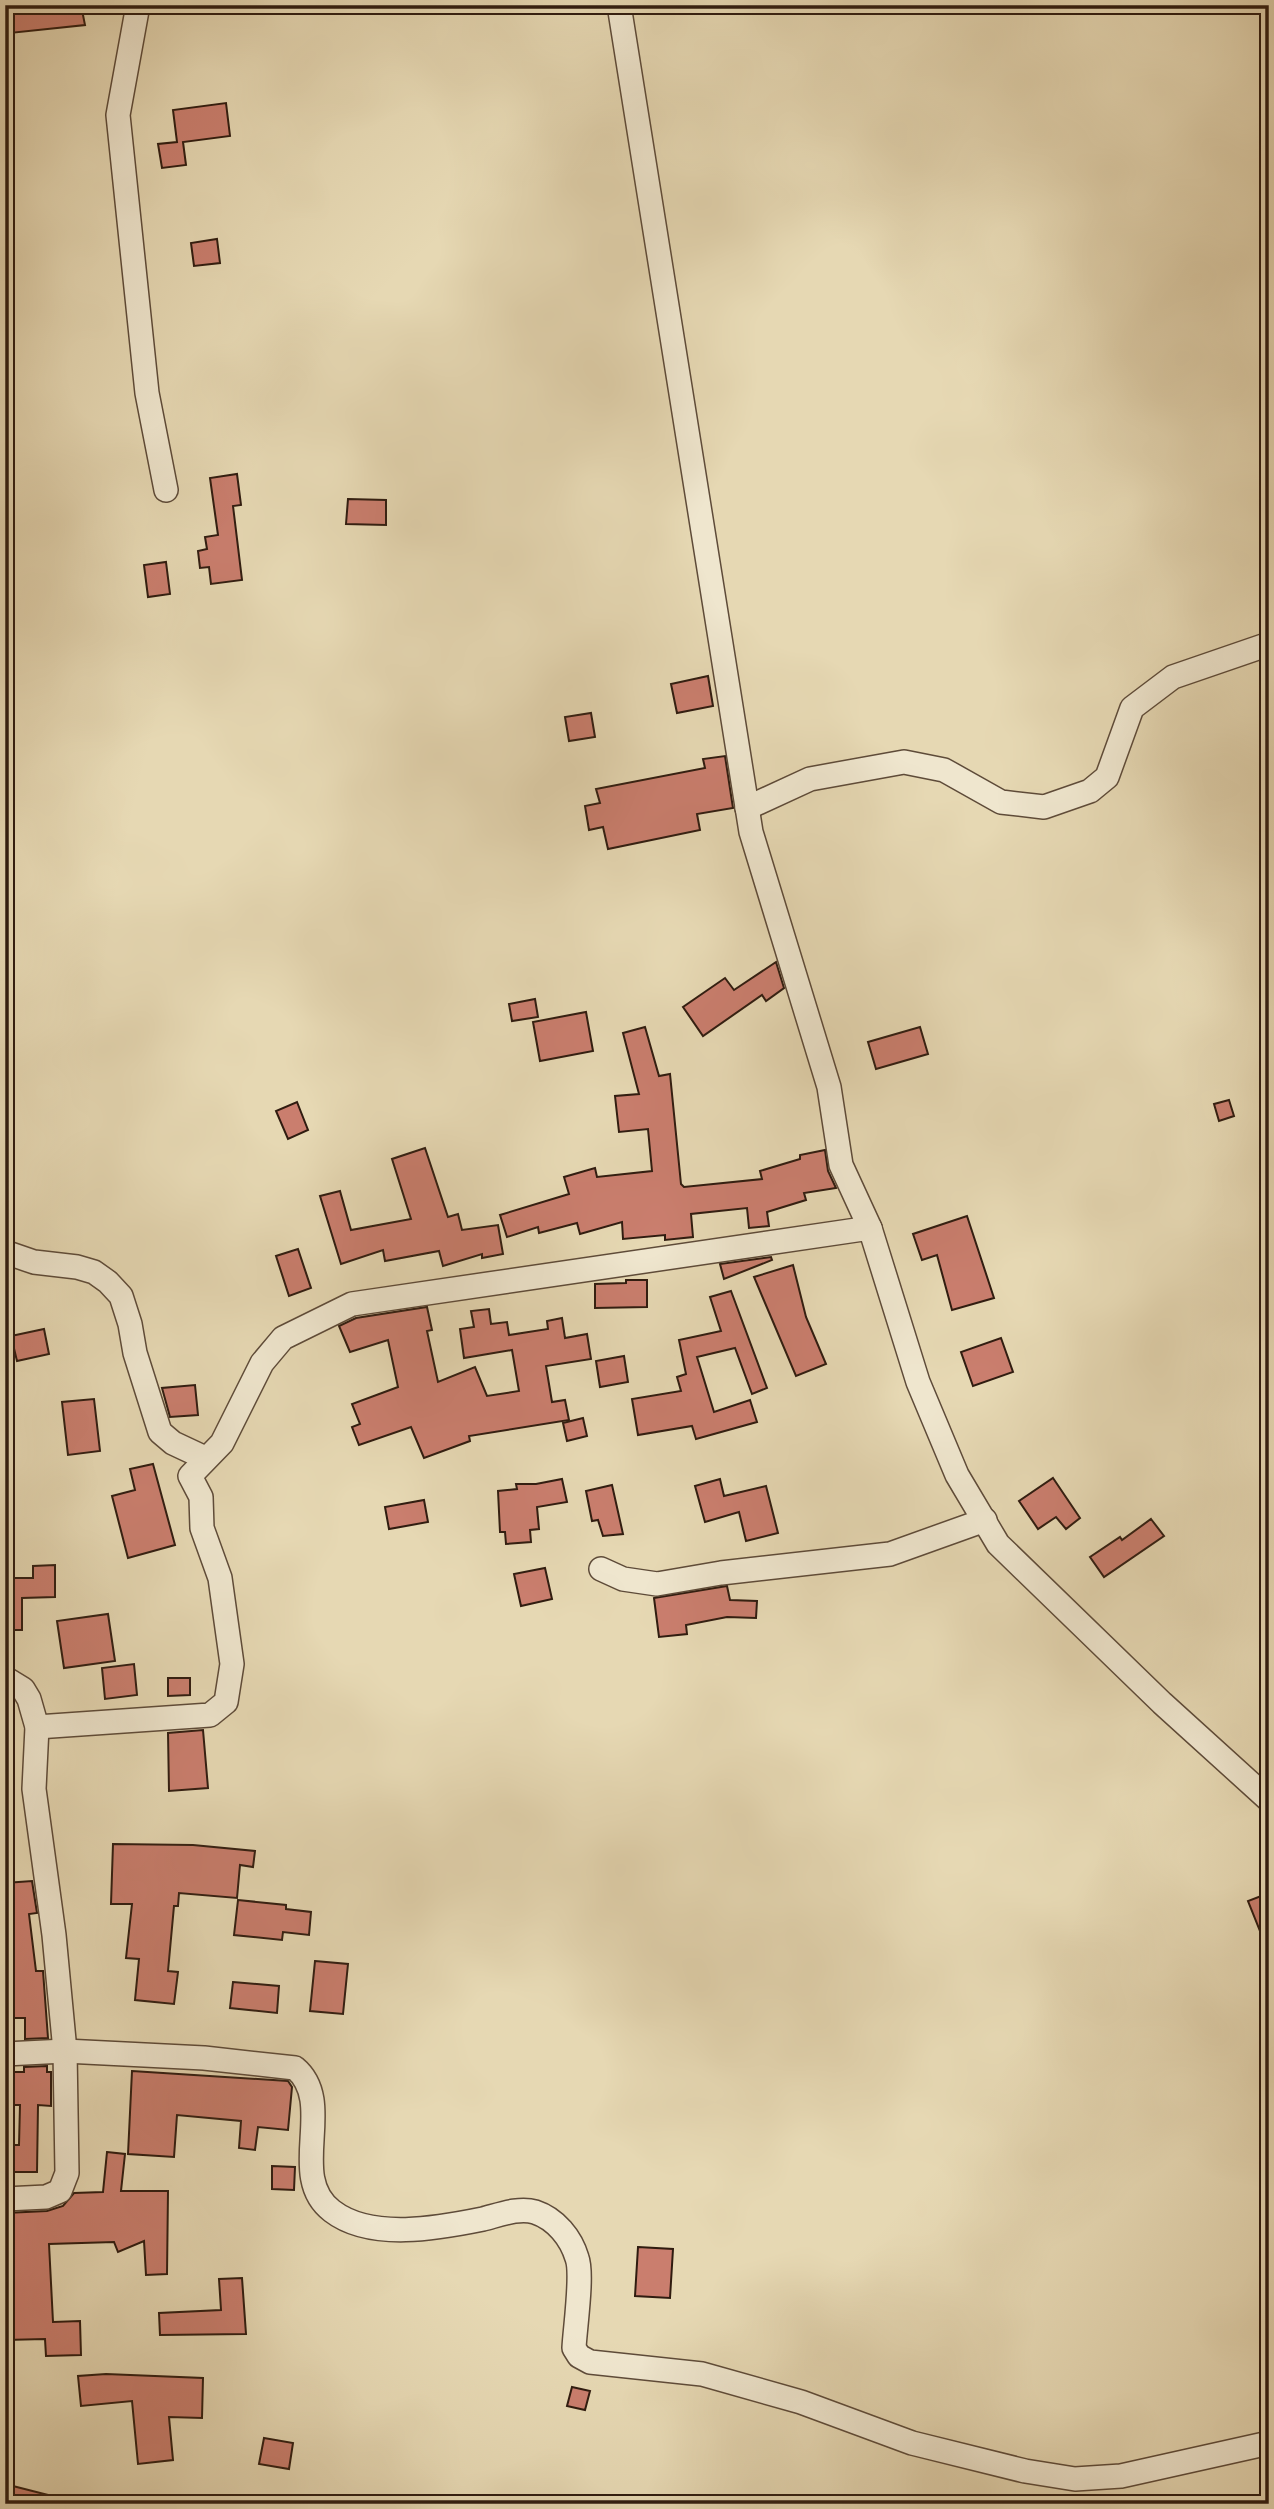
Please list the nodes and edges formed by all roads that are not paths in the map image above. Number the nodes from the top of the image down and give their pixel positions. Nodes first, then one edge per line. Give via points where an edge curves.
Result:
1 (138, 5) edge
2 (619, 5) edge
3 (166, 490) dead end
4 (1269, 644) edge
5 (747, 808) junction
6 (870, 1228) junction
7 (5, 1252) edge
8 (205, 1458) junction
9 (985, 1520) junction
10 (601, 1569) dead end
11 (5, 1678) edge
12 (37, 1727) junction
13 (1269, 1800) edge
14 (65, 2051) junction
15 (5, 2054) edge
16 (5, 2199) edge
17 (1269, 2443) edge

1 - 3 street via 118,115 147,393
2 - 5 street
4 - 5 street via 1173,677 1132,709 1107,777 1090,790 1044,807 1001,802 944,770 904,762 810,779
5 - 6 street via 829,1087 841,1165
6 - 8 street via 352,1304 283,1338 262,1363 222,1443
6 - 9 street via 918,1382 957,1475
7 - 8 street via 34,1262 77,1267 108,1282 121,1297 131,1324 135,1353 160,1432
8 - 12 street via 190,1476 201,1497 202,1528 220,1578 232,1664 226,1702 210,1715
9 - 10 street via 890,1555 657,1584 617,1577
9 - 13 street via 999,1544 1068,1615
11 - 12 street via 23,1689
12 - 14 street via 34,1789
14 - 15 street
14 - 16 street via 65,2183 46,2197
14 - 17 street via 295,2068 309,2086 313,2182 321,2200 348,2221 414,2228 522,2211 550,2219 566,2234 578,2260 574,2348 590,2362 702,2374 801,2402 912,2443 1075,2479 1121,2476

